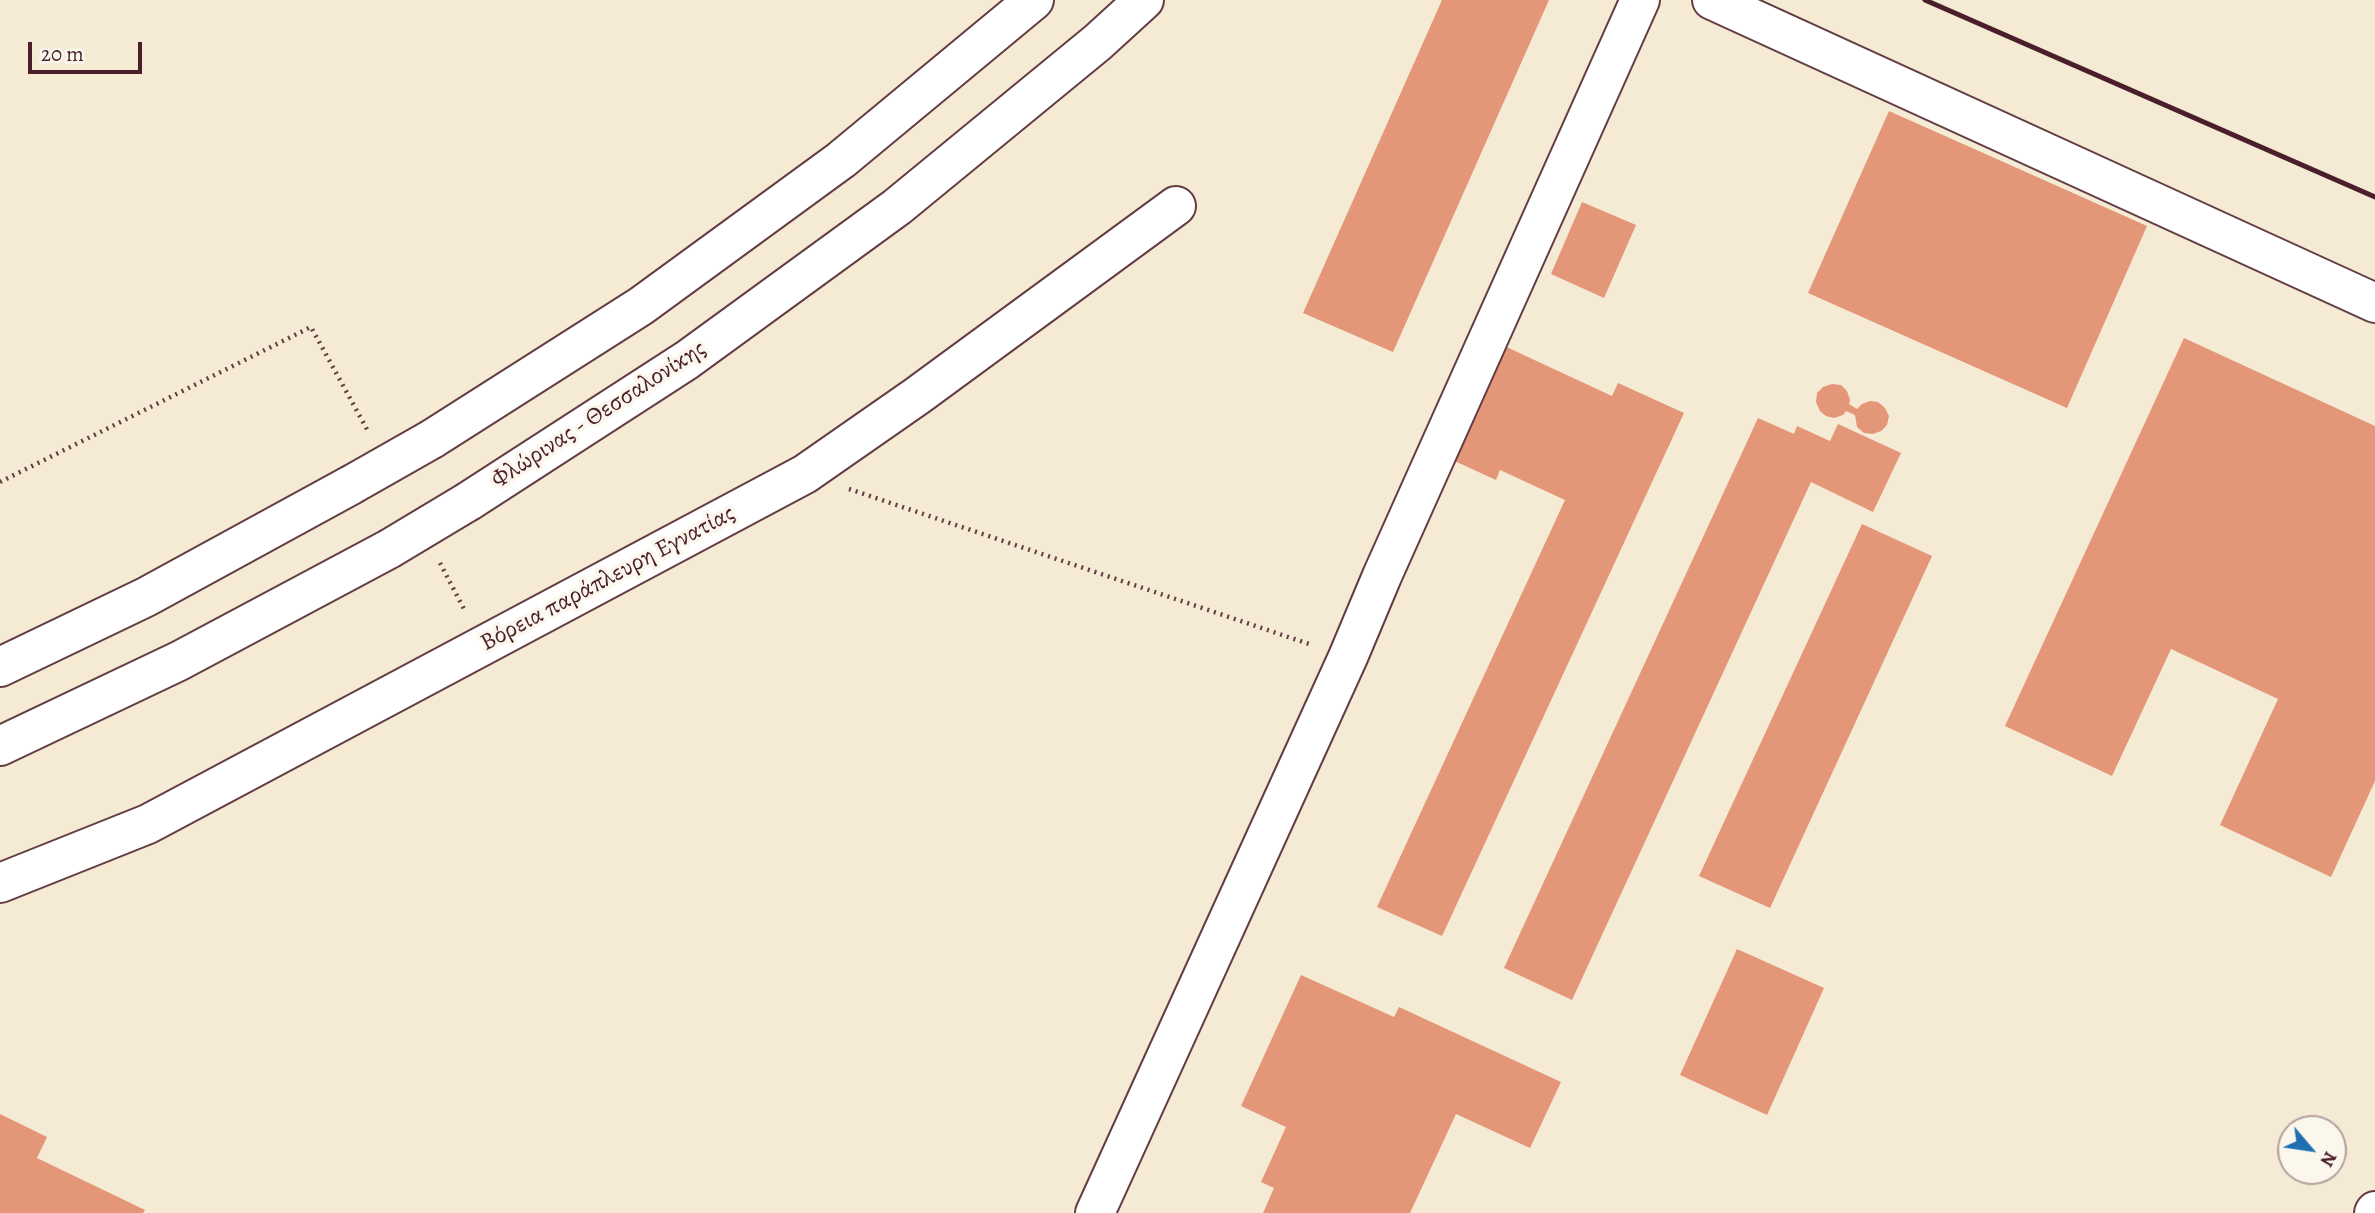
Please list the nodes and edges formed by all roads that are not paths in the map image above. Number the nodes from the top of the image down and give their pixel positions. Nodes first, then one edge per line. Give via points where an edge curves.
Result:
1 (1034, 0) edge
2 (1144, 0) edge
3 (1640, 0) edge
4 (1712, 0) edge
5 (1176, 206) dead end
6 (2375, 303) edge
7 (0, 667) edge
8 (0, 746) edge
9 (0, 883) edge
10 (1095, 1213) edge

1 - 7 street, bridge via 819,176 641,306 351,485 146,597
2 - 8 street, Φλώρινας - Θεσσαλονίκης, bridge via 897,206 687,359 389,549 179,662
3 - 10 street
4 - 6 street
5 - 9 street, Βόρεια παράπλευρη Εγνατίας via 805,474 148,824

